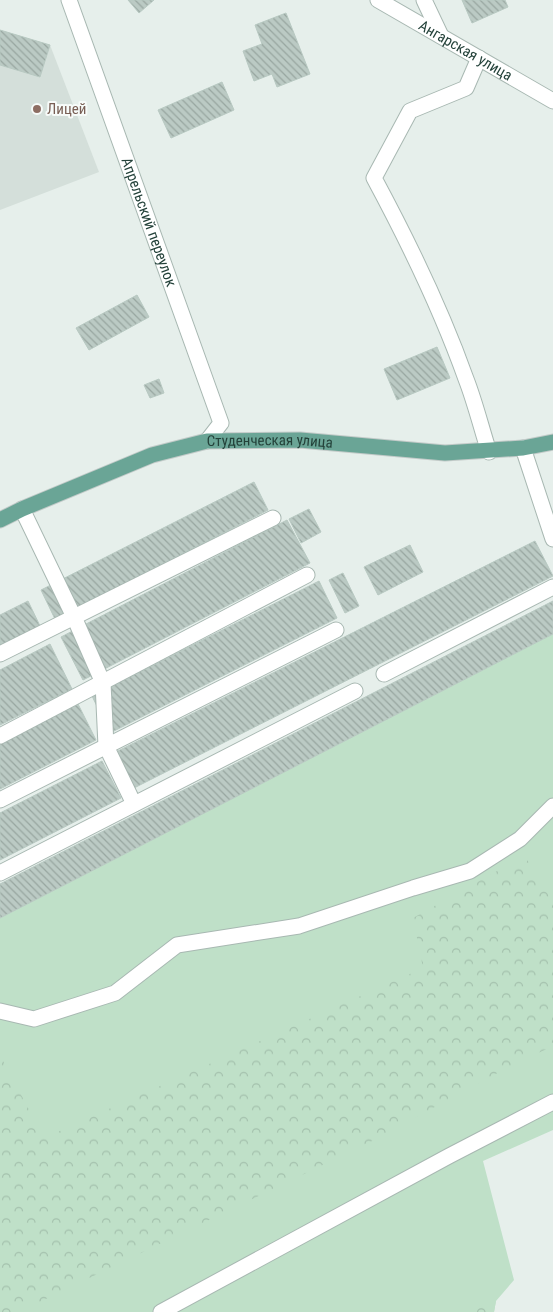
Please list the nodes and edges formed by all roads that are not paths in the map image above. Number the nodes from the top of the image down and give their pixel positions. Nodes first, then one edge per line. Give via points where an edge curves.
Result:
1 (70, 0) edge
2 (378, 0) edge
3 (424, 0) edge
4 (441, 36) junction
5 (479, 58) junction
6 (553, 101) edge
7 (207, 442) junction
8 (553, 442) edge
9 (523, 448) junction
10 (489, 452) junction
11 (22, 509) junction
12 (273, 518) dead end
13 (0, 520) edge
14 (553, 539) edge
15 (307, 576) dead end
16 (553, 587) edge
17 (74, 617) junction
18 (336, 630) dead end
19 (0, 654) edge
20 (384, 674) dead end
21 (103, 683) junction
22 (355, 691) dead end
23 (0, 736) edge
24 (106, 746) junction
25 (0, 800) edge
26 (134, 804) junction
27 (553, 806) edge
28 (0, 873) edge
29 (0, 1011) edge
30 (553, 1102) edge
31 (161, 1312) edge

1 - 7 street, Апрельский переулок via 221,423
2 - 4 street, Ангарская улица
3 - 4 street
4 - 5 street, Ангарская улица
5 - 6 street, Ангарская улица
5 - 10 street via 466,88 410,112 374,178 430,288 467,380
7 - 10 main road, Студенческая улица via 300,440 445,453
7 - 11 main road, Студенческая улица via 152,455
8 - 9 main road, Студенческая улица
9 - 10 main road, Студенческая улица
9 - 14 street
11 - 13 main road, Студенческая улица
11 - 17 street
12 - 17 street
15 - 21 street
16 - 20 street
17 - 19 street
17 - 21 street
18 - 24 street
21 - 23 street
21 - 24 street
22 - 26 street
24 - 25 street
24 - 26 street
26 - 28 street
27 - 29 street via 520,839 470,871 298,926 177,945 115,994 34,1019
30 - 31 street

